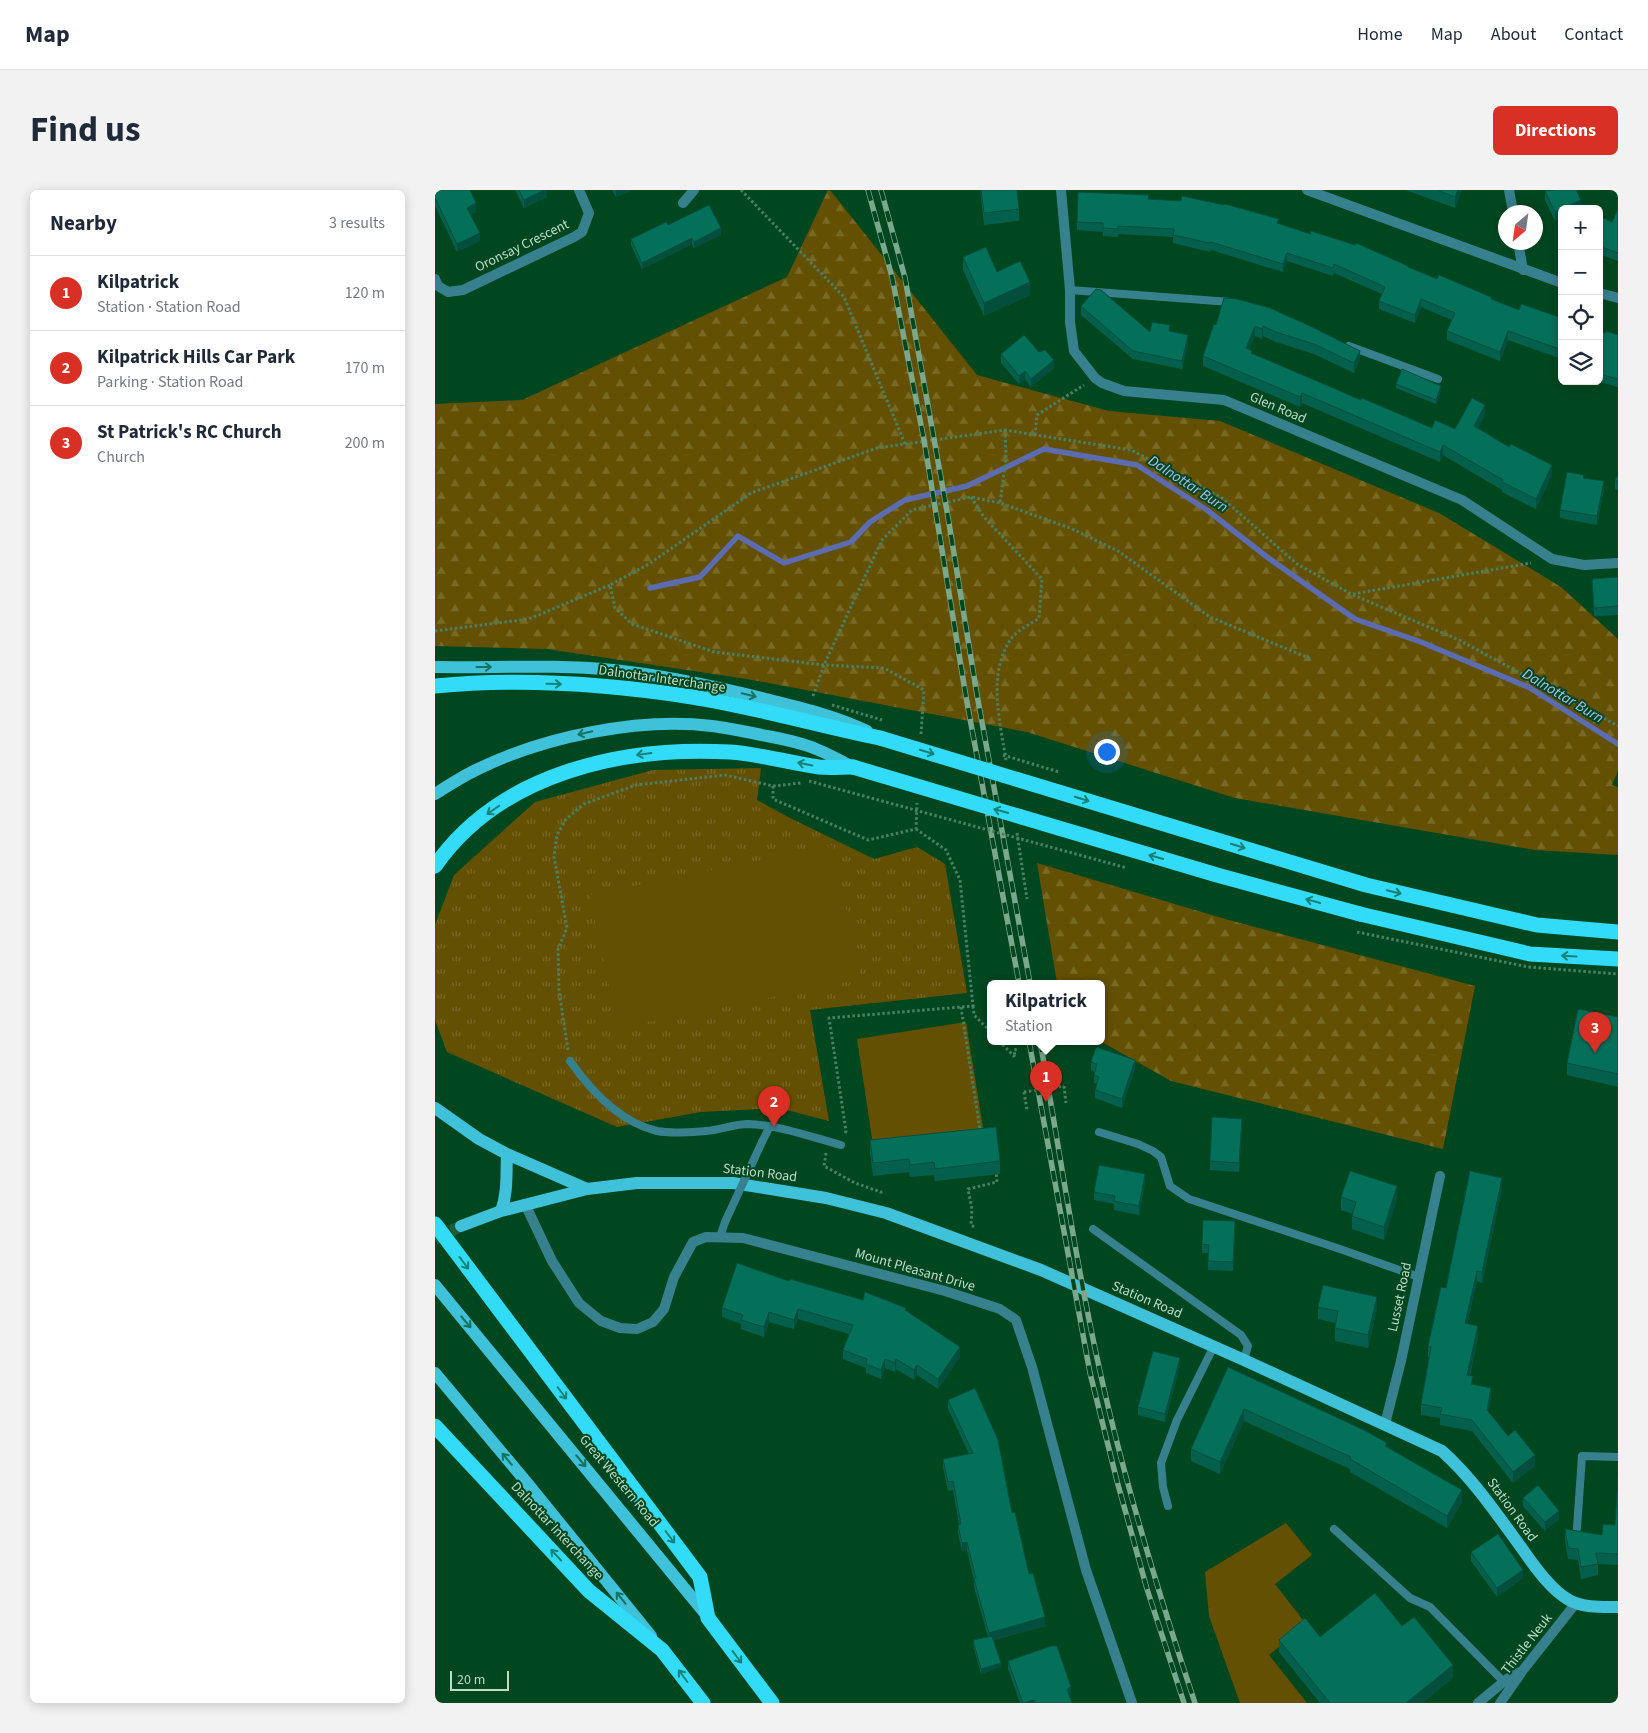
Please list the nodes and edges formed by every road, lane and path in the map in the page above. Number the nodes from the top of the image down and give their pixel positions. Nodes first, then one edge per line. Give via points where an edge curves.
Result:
1 (579, 190) edge
2 (694, 190) edge
3 (741, 190) edge
4 (1061, 190) edge
5 (1307, 190) edge
6 (1509, 190) edge
7 (683, 202) dead end
8 (1512, 205) edge
9 (1519, 250) edge
10 (1523, 270) junction
11 (435, 279) edge
12 (1558, 282) edge
13 (1069, 290) junction
14 (1603, 294) edge
15 (1618, 298) edge
16 (1238, 303) edge
17 (1340, 343) edge
18 (1095, 378) junction
19 (1438, 379) dead end
20 (1005, 430) junction
21 (1035, 436) junction
22 (905, 444) junction
23 (971, 497) junction
24 (1000, 503) junction
25 (1552, 559) junction
26 (1618, 563) edge
27 (610, 585) junction
28 (1351, 594) junction
29 (435, 631) edge
30 (1311, 659) dead end
31 (824, 665) junction
32 (435, 667) edge
33 (435, 686) edge
34 (812, 698) dead end
35 (996, 698) dead end
36 (832, 705) dead end
37 (888, 722) dead end
38 (1618, 726) edge
39 (916, 730) dead end
40 (926, 733) dead end
41 (880, 738) junction
42 (1001, 754) dead end
43 (853, 767) junction
44 (1066, 774) dead end
45 (809, 782) dead end
46 (435, 794) edge
47 (916, 829) dead end
48 (435, 866) edge
49 (1618, 932) edge
50 (1618, 959) edge
51 (973, 1006) junction
52 (961, 1007) junction
53 (987, 1028) edge
54 (1003, 1045) edge
55 (1018, 1049) dead end
56 (569, 1061) joint
57 (1067, 1103) dead end
58 (435, 1108) edge
59 (1027, 1110) dead end
60 (770, 1126) junction
61 (985, 1128) edge
62 (1099, 1132) dead end
63 (827, 1142) junction
64 (841, 1145) joint
65 (507, 1154) junction
66 (995, 1164) edge
67 (1440, 1176) dead end
68 (587, 1189) junction
69 (525, 1204) junction
70 (501, 1211) junction
71 (886, 1213) junction
72 (435, 1224) edge
73 (971, 1225) dead end
74 (461, 1226) tunnel mouth
75 (1093, 1230) dead end
76 (719, 1237) junction
77 (1419, 1277) junction
78 (435, 1284) edge
79 (1214, 1346) junction
80 (1245, 1360) junction
81 (435, 1373) edge
82 (1385, 1424) junction
83 (435, 1426) edge
84 (1618, 1457) edge
85 (1168, 1506) dead end
86 (1577, 1528) dead end
87 (1334, 1529) dead end
88 (1576, 1603) junction
89 (1618, 1607) edge
90 (708, 1618) junction
91 (662, 1650) junction
92 (1523, 1670) junction
93 (1504, 1682) junction
94 (703, 1703) edge
95 (772, 1703) edge
96 (1132, 1703) edge
97 (1478, 1703) edge
98 (1500, 1703) edge

1 - 11 street, Oronsay Crescent via 589,213 582,232 574,237 463,290 448,292 438,286
2 - 7 street
3 - 22 path via 844,296
4 - 13 street, Glen Road
5 - 10 street
6 - 8 street
9 - 10 street
10 - 12 street
13 - 16 lane
13 - 18 street, Glen Road via 1074,351
14 - 15 street
17 - 19 lane
18 - 21 path via 1037,415
18 - 25 street, Glen Road via 1124,391 1224,400 1462,500
20 - 21 path
20 - 22 path
20 - 24 path via 1006,458
21 - 28 path via 1131,450 1222,498 1297,564
22 - 27 path via 877,448 751,493 649,564
23 - 24 path
23 - 31 path via 912,510 882,540
23 - 35 path via 984,517 1042,579 1039,618 1012,637 1001,659
24 - 30 path via 1070,528 1118,551 1211,617
25 - 26 street, Glen Road via 1584,565
25 - 28 path
27 - 29 path via 529,619
27 - 31 path via 615,608 632,624 714,652
28 - 38 path via 1459,640
31 - 34 path
32 -> 41 main road via 578,667 645,673 695,682 846,721
33 -> 41 highway, Dalnottar Interchange via 470,683 584,684 691,697
36 - 37 path, bridge
39 - 40 path
41 -> 49 highway, Dalnottar Interchange, bridge via 1366,885 1537,925
42 - 44 path, bridge
43 -> 46 main road via 815,748 711,726 620,727 535,747 478,768
43 -> 48 highway via 820,767 723,752 667,751 614,758 555,776 523,791 469,829
50 -> 43 highway, bridge via 1530,954 1360,914
45 - 56 path via 773,786 725,775 636,785 584,804 567,819 557,835 554,857 567,928 558,950 559,991
47 - 51 path via 946,850 960,880
51 - 52 path
51 - 53 path via 974,1014
52 - 61 path via 980,1130
52 - 64 path via 829,1018 846,1130
54 - 55 path via 1015,1057 1014,1050
56 - 60 lane via 584,1081 616,1111 657,1131 708,1131 746,1124
57 - 59 path, bridge via 1064,1086 1024,1092
58 - 65 main road
60 - 63 lane
60 - 76 lane, bridge
62 - 77 lane via 1153,1150 1161,1157 1170,1186 1189,1199
63 - 64 lane
63 - 71 path via 824,1166 855,1183 881,1192
65 - 68 main road
65 - 70 main road via 507,1184
66 - 73 path via 997,1182 968,1189
67 - 77 street, Lusset Road
68 - 69 main road, Station Road
68 - 71 main road, Station Road via 637,1183 733,1183 826,1198
69 - 70 main road, Station Road
69 - 76 street, Mount Pleasant Drive via 553,1261 579,1303 601,1321 620,1328 637,1329 653,1322 664,1309 674,1277 693,1242 705,1237
70 - 74 main road, Station Road
71 - 79 main road, Station Road via 1041,1270
72 -> 90 highway via 700,1577
75 - 80 lane via 1241,1335 1248,1346
76 - 96 street, Mount Pleasant Drive via 743,1238 945,1291 1000,1309 1016,1320 1032,1367 1086,1570
77 - 82 street, Lusset Road
78 -> 90 main road, Great Western Road
79 - 80 main road, Station Road
79 - 85 lane via 1177,1420 1161,1463
80 - 82 main road, Station Road
91 -> 81 main road
82 - 88 main road, Station Road via 1442,1451 1461,1467 1544,1577 1560,1594
91 -> 83 highway, Dalnottar Interchange via 589,1590
84 - 86 lane via 1582,1456
87 - 93 lane via 1410,1598 1430,1607
88 - 89 main road, Station Road
88 - 92 street, Thistle Neuk
90 -> 95 highway, Great Western Road
94 -> 91 highway
92 - 93 street
92 - 98 street, Thistle Neuk
93 - 97 street

